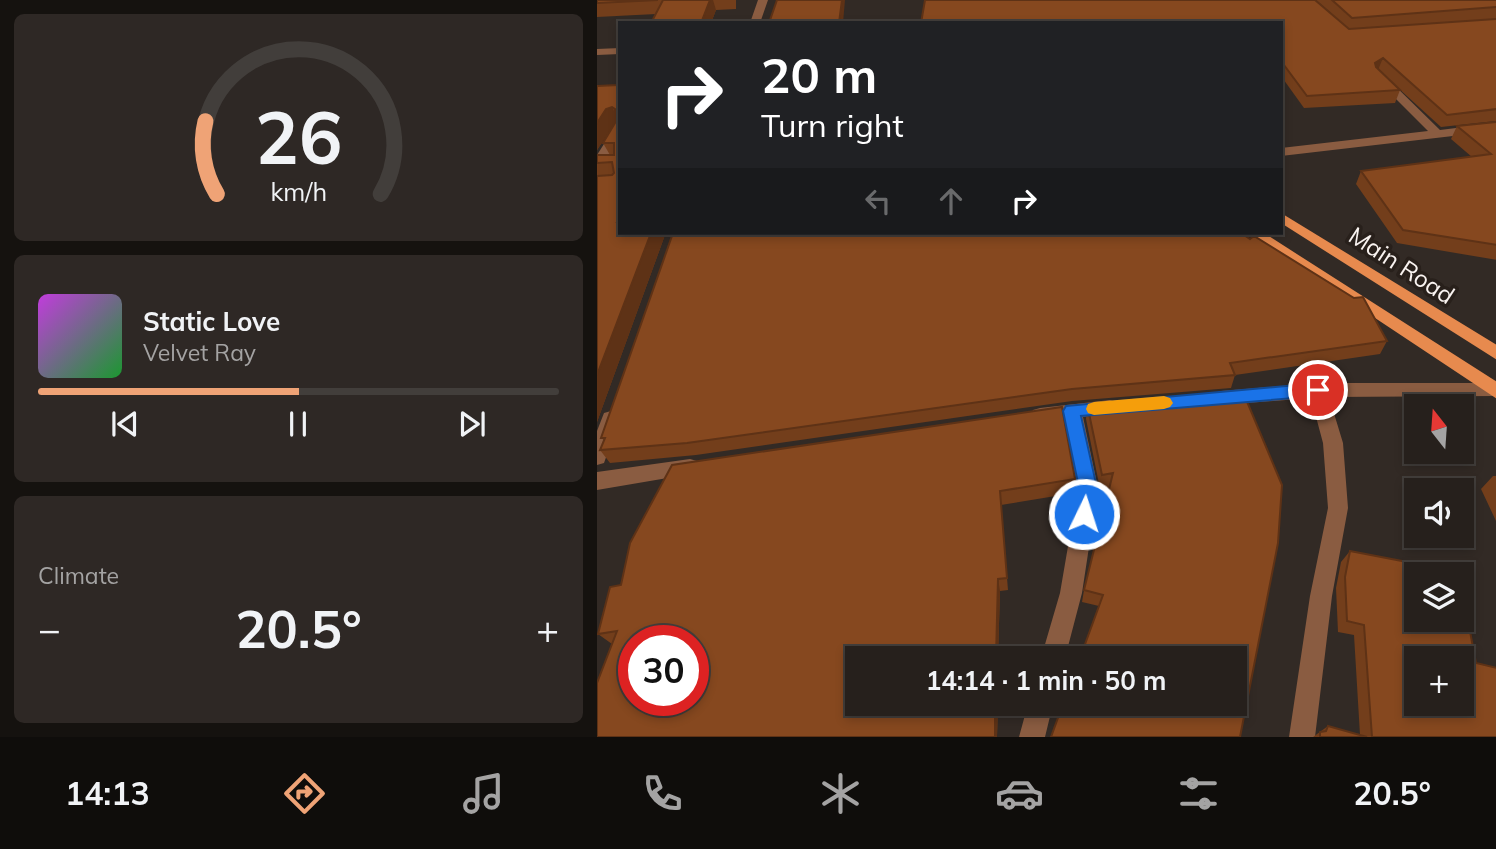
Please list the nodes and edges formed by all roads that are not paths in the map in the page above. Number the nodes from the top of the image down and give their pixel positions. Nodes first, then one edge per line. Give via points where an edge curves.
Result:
1 (763, 0) edge
2 (756, 21) edge
3 (618, 51) edge
4 (598, 52) edge
5 (1378, 76) edge
6 (1496, 127) edge
7 (618, 132) edge
8 (1437, 134) junction
9 (1283, 152) edge
10 (601, 165) edge
11 (1283, 218) edge
12 (1257, 235) edge
13 (1496, 354) edge
14 (1318, 390) junction
15 (1494, 391) edge
16 (1209, 399) edge
17 (615, 405) edge
18 (1127, 406) edge
19 (1072, 411) junction
20 (1018, 419) edge
21 (597, 457) edge
22 (705, 465) edge
23 (597, 481) edge
24 (1056, 646) edge
25 (1038, 716) edge
26 (1032, 737) edge
27 (1302, 737) edge

1 - 2 street
3 - 4 street
5 - 8 street
6 - 8 street
7 - 10 street
8 - 9 street
11 - 13 main road, Main Road
12 - 15 main road
14 - 15 street
14 - 16 street
14 - 27 street via 1333,443 1338,508
17 - 21 street
18 - 19 street
19 - 20 street
19 - 24 street via 1088,488 1071,593
22 - 23 street
25 - 26 street

